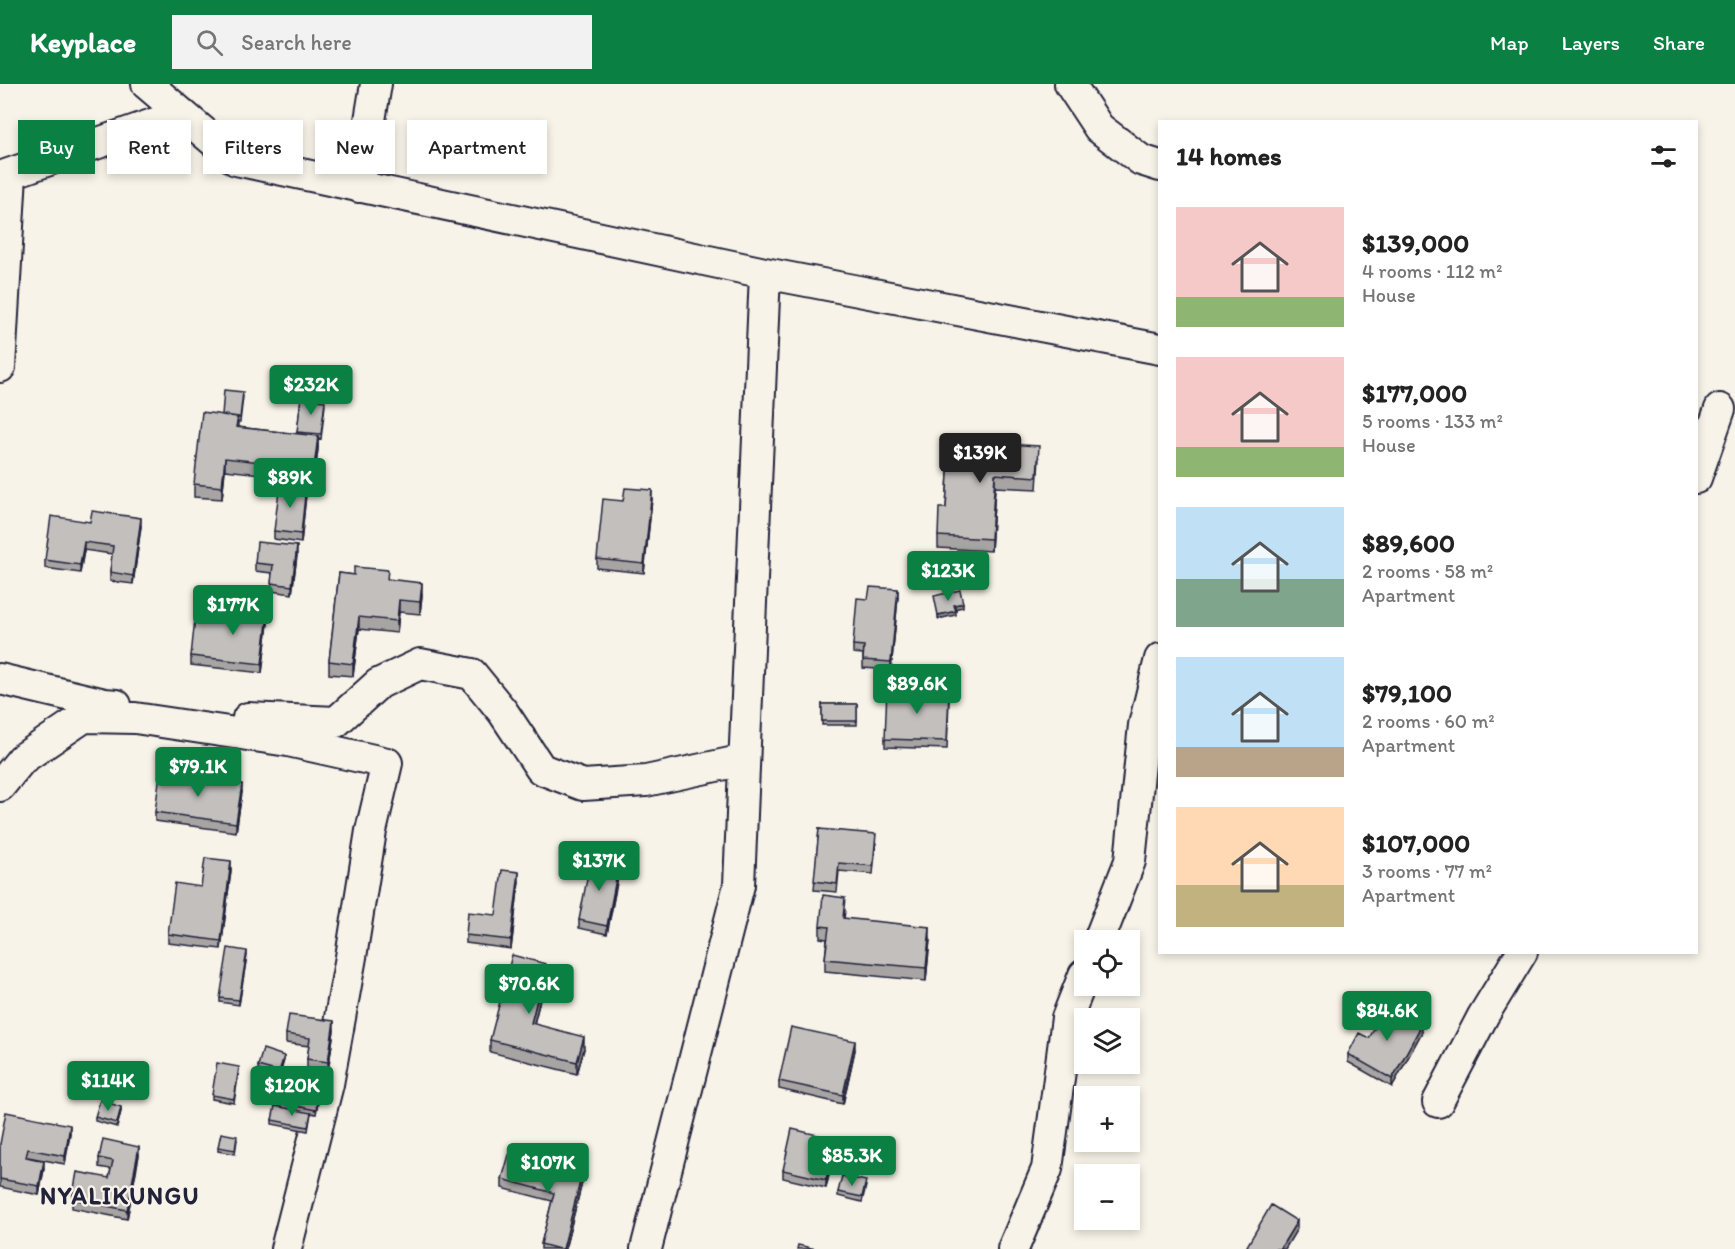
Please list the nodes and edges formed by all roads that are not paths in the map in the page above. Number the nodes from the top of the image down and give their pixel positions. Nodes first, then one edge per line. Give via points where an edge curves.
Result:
1 (147, 84) edge
2 (376, 84) edge
3 (1070, 84) edge
4 (182, 114) junction
5 (1158, 165) edge
6 (5, 175) edge
7 (359, 187) junction
8 (765, 273) junction
9 (1158, 349) edge
10 (0, 367) edge
11 (1717, 410) edge
12 (1698, 472) edge
13 (1158, 667) edge
14 (0, 679) edge
15 (744, 760) junction
16 (0, 786) edge
17 (1103, 930) edge
18 (1521, 954) edge
19 (1076, 996) edge
20 (1438, 1102) dead end
21 (286, 1249) edge
22 (646, 1249) edge
23 (1012, 1249) edge

1 - 4 street
2 - 7 street
3 - 5 street via 1099,128 1141,160
4 - 6 street
4 - 7 street via 236,160
6 - 10 street
7 - 8 street
8 - 9 street
8 - 15 street
11 - 12 street
13 - 17 street via 1144,725 1130,861
14 - 15 street via 105,704 336,722 378,684 420,664 472,674 541,769 583,785 646,781
15 - 22 street via 739,885
16 - 21 street via 22,759 84,717 135,718 288,741 387,763 370,831 328,1084
18 - 20 street
19 - 23 street via 1067,1018 1047,1169

